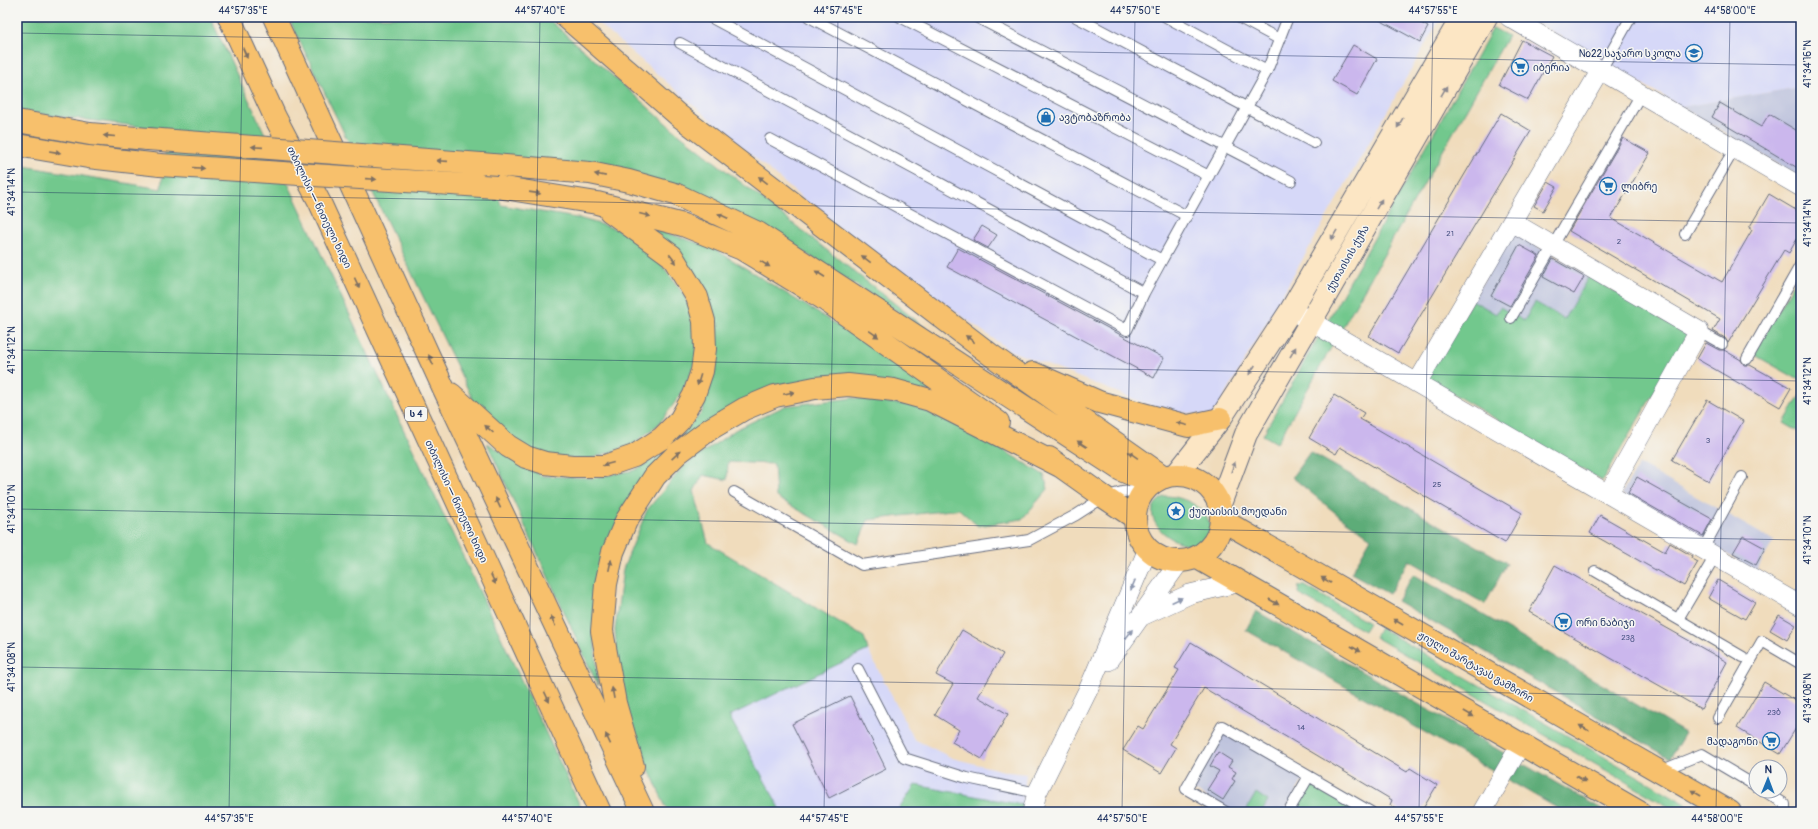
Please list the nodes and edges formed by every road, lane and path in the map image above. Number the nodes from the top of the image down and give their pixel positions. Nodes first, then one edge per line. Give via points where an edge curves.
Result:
1 (229, 17) edge
2 (274, 17) edge
3 (566, 17) edge
4 (710, 17) edge
5 (809, 17) edge
6 (900, 17) edge
7 (976, 17) edge
8 (1076, 17) edge
9 (1166, 17) edge
10 (1238, 17) edge
11 (1288, 17) edge
12 (1462, 17) edge
13 (1486, 17) edge
14 (1509, 17) edge
15 (1631, 17) edge
16 (1279, 39) junction
17 (680, 43) dead end
18 (1600, 70) junction
19 (1267, 71) junction
20 (1641, 94) junction
21 (1247, 107) junction
22 (17, 121) edge
23 (770, 139) dead end
24 (1314, 143) dead end
25 (17, 145) edge
26 (1226, 146) junction
27 (1735, 148) junction
28 (1209, 176) junction
29 (1291, 181) dead end
30 (1801, 187) edge
31 (597, 203) junction
32 (1186, 216) junction
33 (1512, 222) junction
34 (1685, 234) dead end
35 (1553, 246) junction
36 (1162, 260) junction
37 (1801, 264) edge
38 (1144, 293) junction
39 (1291, 310) junction
40 (1511, 318) dead end
41 (1311, 321) junction
42 (1699, 331) junction
43 (1722, 344) dead end
44 (990, 355) junction
45 (1747, 358) dead end
46 (1417, 383) junction
47 (443, 387) junction
48 (1220, 419) junction
49 (1060, 466) junction
50 (1742, 477) dead end
51 (1159, 481) junction
52 (734, 492) dead end
53 (1608, 494) junction
54 (1104, 497) junction
55 (1221, 512) junction
56 (1135, 518) junction
57 (1148, 549) junction
58 (1709, 553) junction
59 (1188, 559) junction
60 (1595, 571) dead end
61 (1241, 582) junction
62 (1801, 606) edge
63 (1141, 617) junction
64 (1678, 619) junction
65 (1744, 657) dead end
66 (1801, 664) edge
67 (858, 669) dead end
68 (1089, 688) junction
69 (1718, 718) dead end
70 (1521, 744) junction
71 (1660, 772) junction
72 (1309, 776) junction
73 (1748, 781) edge
74 (1038, 793) junction
75 (1777, 799) edge
76 (600, 812) edge
77 (644, 812) edge
78 (1032, 812) edge
79 (1226, 812) edge
80 (1288, 812) edge
81 (1371, 812) edge
82 (1482, 812) edge
83 (1639, 812) edge
84 (1730, 812) edge
85 (1785, 812) edge

1 -> 76 main road, თბილისი — წითელი ხიდი / ს 4 via 275,117 323,210
47 -> 2 main road
44 -> 3 main road via 678,115
4 - 36 lane
5 - 32 lane
6 - 28 lane
7 - 26 lane
8 - 21 lane
9 - 19 lane
10 - 16 lane
11 - 16 lane
12 -> 39 street
41 -> 13 street, ქუთაისის ქუჩა
14 - 18 street
15 - 18 lane
16 - 19 lane
17 - 38 lane
18 - 20 street
18 - 33 street
19 - 21 lane
20 - 27 street
20 - 35 lane
21 - 24 lane
21 - 26 lane
51 -> 22 main road, bridge via 1121,470 758,233 675,194 590,173 90,134
23 - 38 lane via 1127,330
25 -> 31 main road, bridge via 88,157 160,165 496,187
26 - 28 lane
26 - 29 lane
27 - 30 street
27 - 34 lane
28 - 32 lane
31 -> 47 main road via 672,256 697,297 704,322 705,349 694,395 680,420 662,438 634,456 605,466 545,463 526,457 508,446
31 -> 49 main road via 683,225 742,249 821,297
32 - 36 lane
33 - 35 street
33 - 46 street
35 - 40 lane
35 - 42 street
36 - 38 lane
37 - 45 lane
39 - 41 street
39 -> 48 street
41 - 46 street
55 -> 41 street, ქუთაისის ქუჩა via 1246,434
42 - 43 lane
42 - 53 street
48 -> 44 main road via 1188,426 1099,402
51 -> 44 main road
46 - 53 street
77 -> 47 main road
48 - 51 street
49 - 54 main road
77 -> 49 main road via 615,703 602,631 606,584 613,552 626,521 655,476 678,452 744,409 775,396 848,385 894,390 930,400
50 - 58 lane
51 - 54 lane
51 - 55 main road via 1195,478 1203,482 1213,492
51 - 56 main road via 1137,503
52 - 54 lane via 862,565 1029,540
53 - 58 street
54 - 56 main road
55 - 59 main road via 1220,532 1214,543 1206,552
71 -> 55 main road, ჟიული შარტავას გამზირი
56 - 57 main road via 1136,530
57 - 59 main road via 1163,558
57 -> 68 street
58 - 62 street
58 - 64 lane
59 - 61 main road
59 - 63 street
60 - 64 lane
63 -> 61 street via 1190,594
61 -> 70 main road
68 -> 63 street
64 - 65 lane
66 - 69 lane via 1762,641
67 - 74 lane via 904,758 967,778
68 - 74 street
70 - 82 street
70 -> 83 main road
71 - 73 lane via 1702,754
84 -> 71 main road, ჟიული შარტავას გამზირი
72 - 79 lane via 1222,726 1186,789
72 - 80 lane
72 - 81 lane
74 - 78 street
75 - 85 lane via 1785,804

